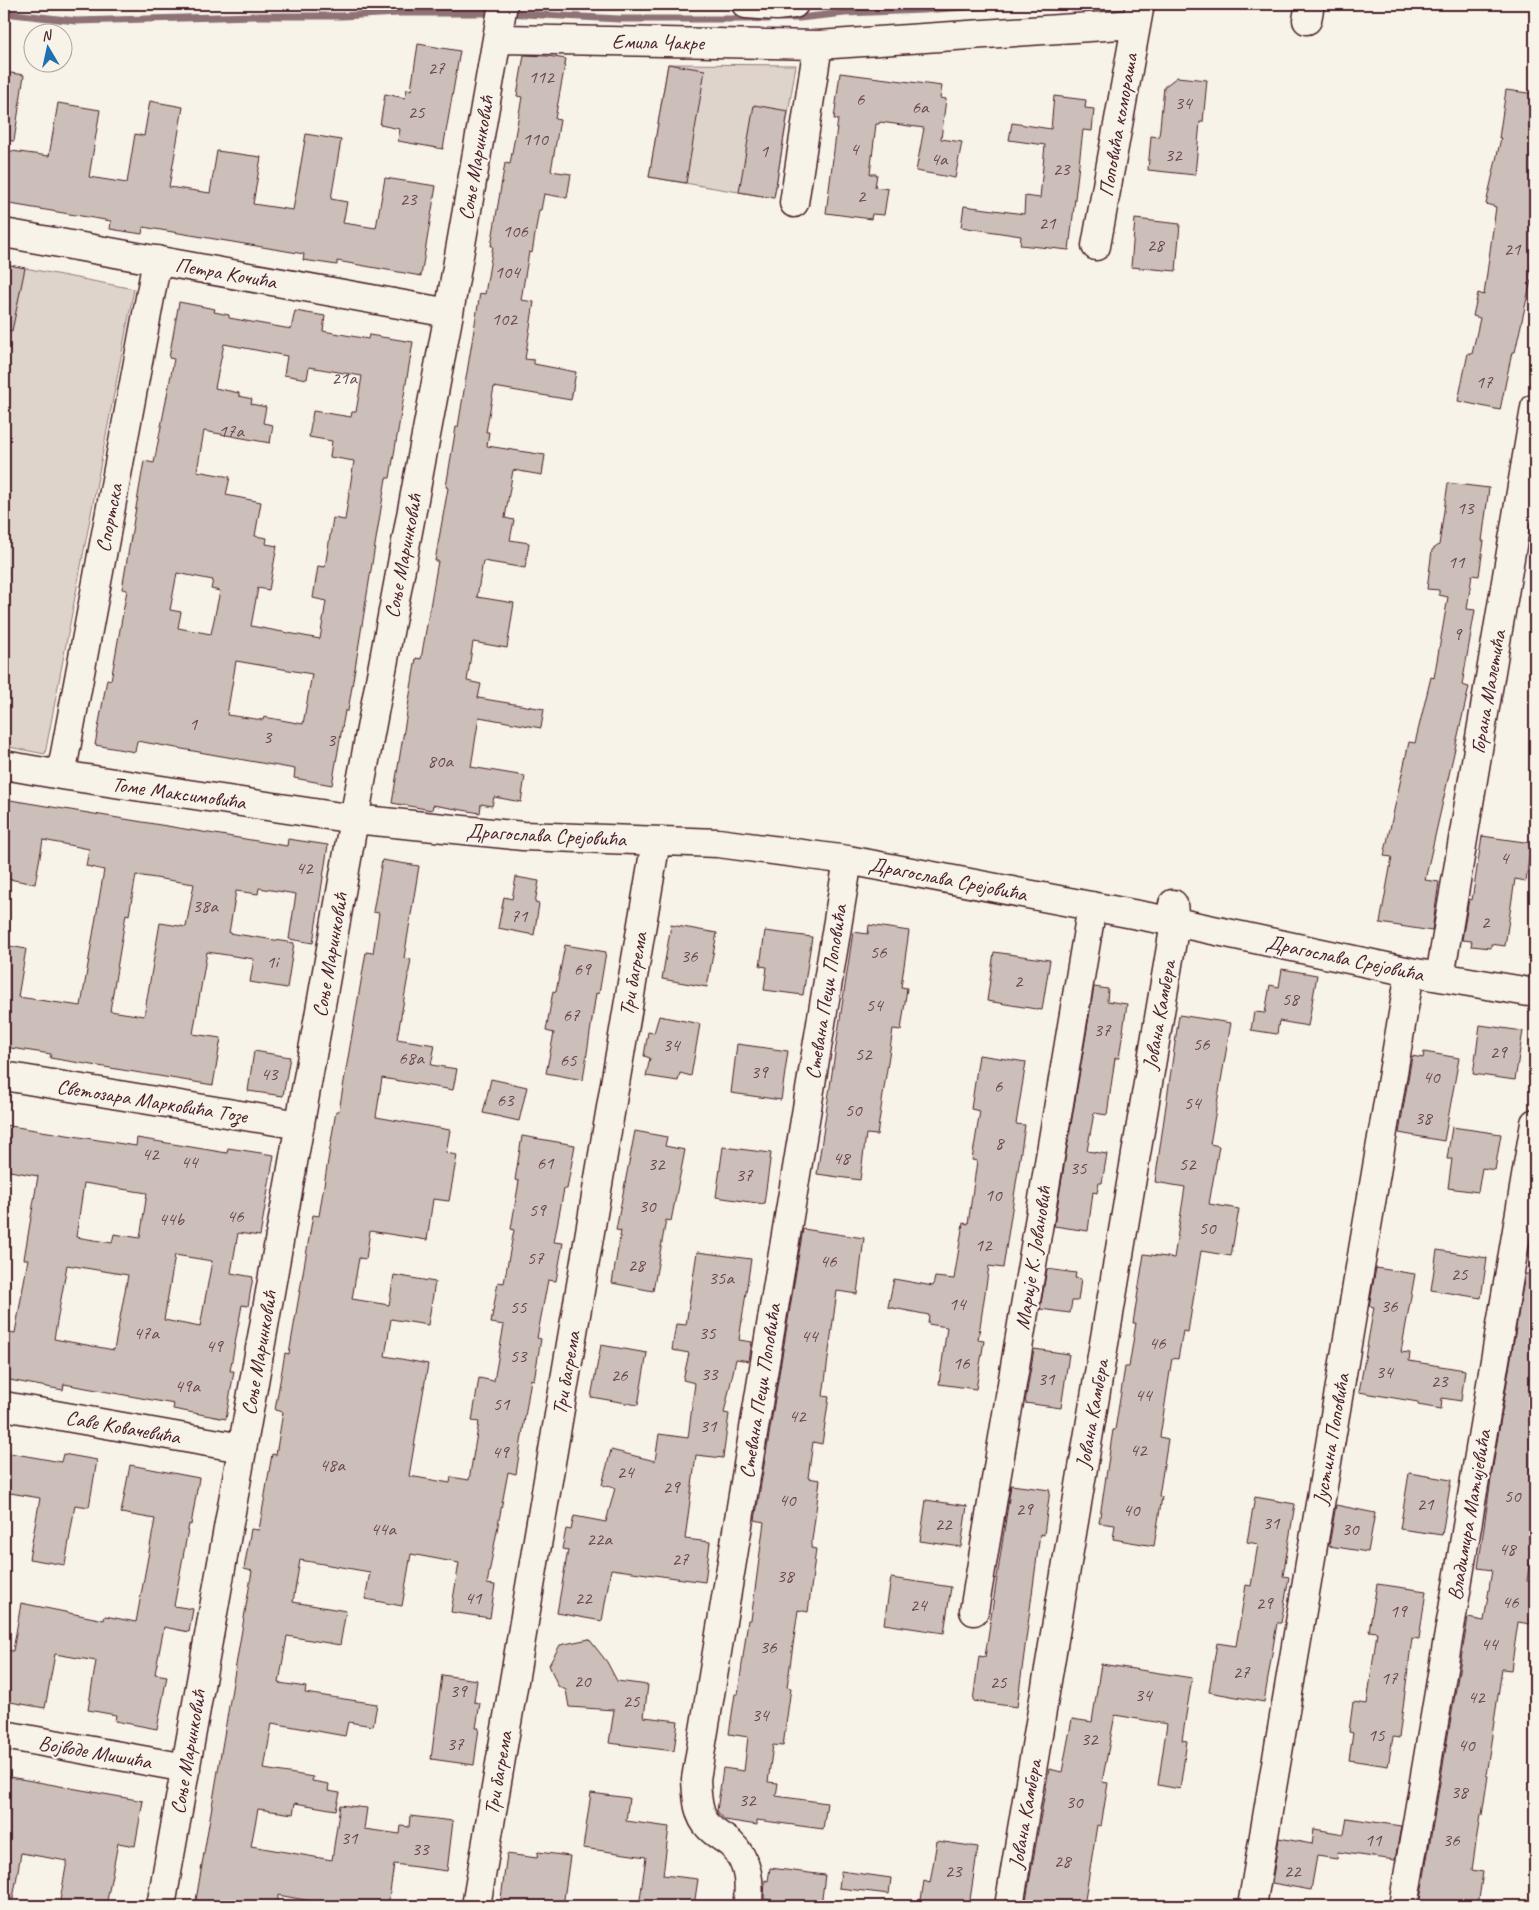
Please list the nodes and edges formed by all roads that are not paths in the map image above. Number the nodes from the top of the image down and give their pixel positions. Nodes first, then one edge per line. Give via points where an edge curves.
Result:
1 (504, 4) edge
2 (746, 4) edge
3 (794, 4) edge
4 (1138, 14) edge
5 (497, 39) junction
6 (818, 44) junction
7 (794, 203) dead end
8 (4, 232) edge
9 (1096, 246) dead end
10 (157, 260) junction
11 (449, 313) junction
12 (1535, 408) edge
13 (4, 765) edge
14 (61, 775) junction
15 (354, 819) junction
16 (656, 840) junction
17 (848, 860) junction
18 (1092, 906) junction
19 (1174, 913) junction
20 (1410, 972) junction
21 (1440, 977) junction
22 (1535, 993) edge
23 (4, 1076) edge
24 (1535, 1123) edge
25 (300, 1125) junction
26 (4, 1406) edge
27 (242, 1448) junction
28 (974, 1611) dead end
29 (4, 1735) edge
30 (186, 1768) junction
31 (161, 1906) edge
32 (476, 1906) edge
33 (747, 1906) edge
34 (1009, 1906) edge
35 (1252, 1906) edge
36 (1403, 1906) edge

1 - 5 street, Соње Маринковић
2 - 3 street
4 - 6 street, Емила Чакре
4 - 9 street, Поповића комораша
5 - 6 street, Емила Чакре
5 - 11 street, Соње Маринковић
6 - 7 street
8 - 10 street, Петра Кочића
10 - 11 street, Петра Кочића
10 - 14 street, Спортска
11 - 15 street, Соње Маринковић
12 - 21 street, Горана Малетића
13 - 14 street, Томе Максимовића
14 - 15 street, Томе Максимовића
15 - 16 street, Драгослава Срејовића via 523,836
15 - 25 street, Соње Маринковић
16 - 17 street, Драгослава Срејовића via 718,843
16 - 32 street, Три багрема
17 - 18 street, Драгослава Срејовића
17 - 33 street, Стевана Пеци Поповића via 696,1779 698,1804 708,1826 732,1845 742,1859 748,1877
18 - 19 street, Драгослава Срејовића
18 - 28 street, Марије К. Јовановић
19 - 20 street, Драгослава Срејовића
19 - 34 street, Јована Камбера
20 - 21 street, Драгослава Срејовића
20 - 35 street, Јустина Поповића
21 - 22 street, Драгослава Срејовића
23 - 25 street, Светозара Марковића Тозе
24 - 36 street, Владимира Матијевића
25 - 27 street, Соње Маринковић
26 - 27 street, Саве Ковачевића
27 - 30 street, Соње Маринковић
29 - 30 street, Војводе Мишића
30 - 31 street, Соње Маринковић

